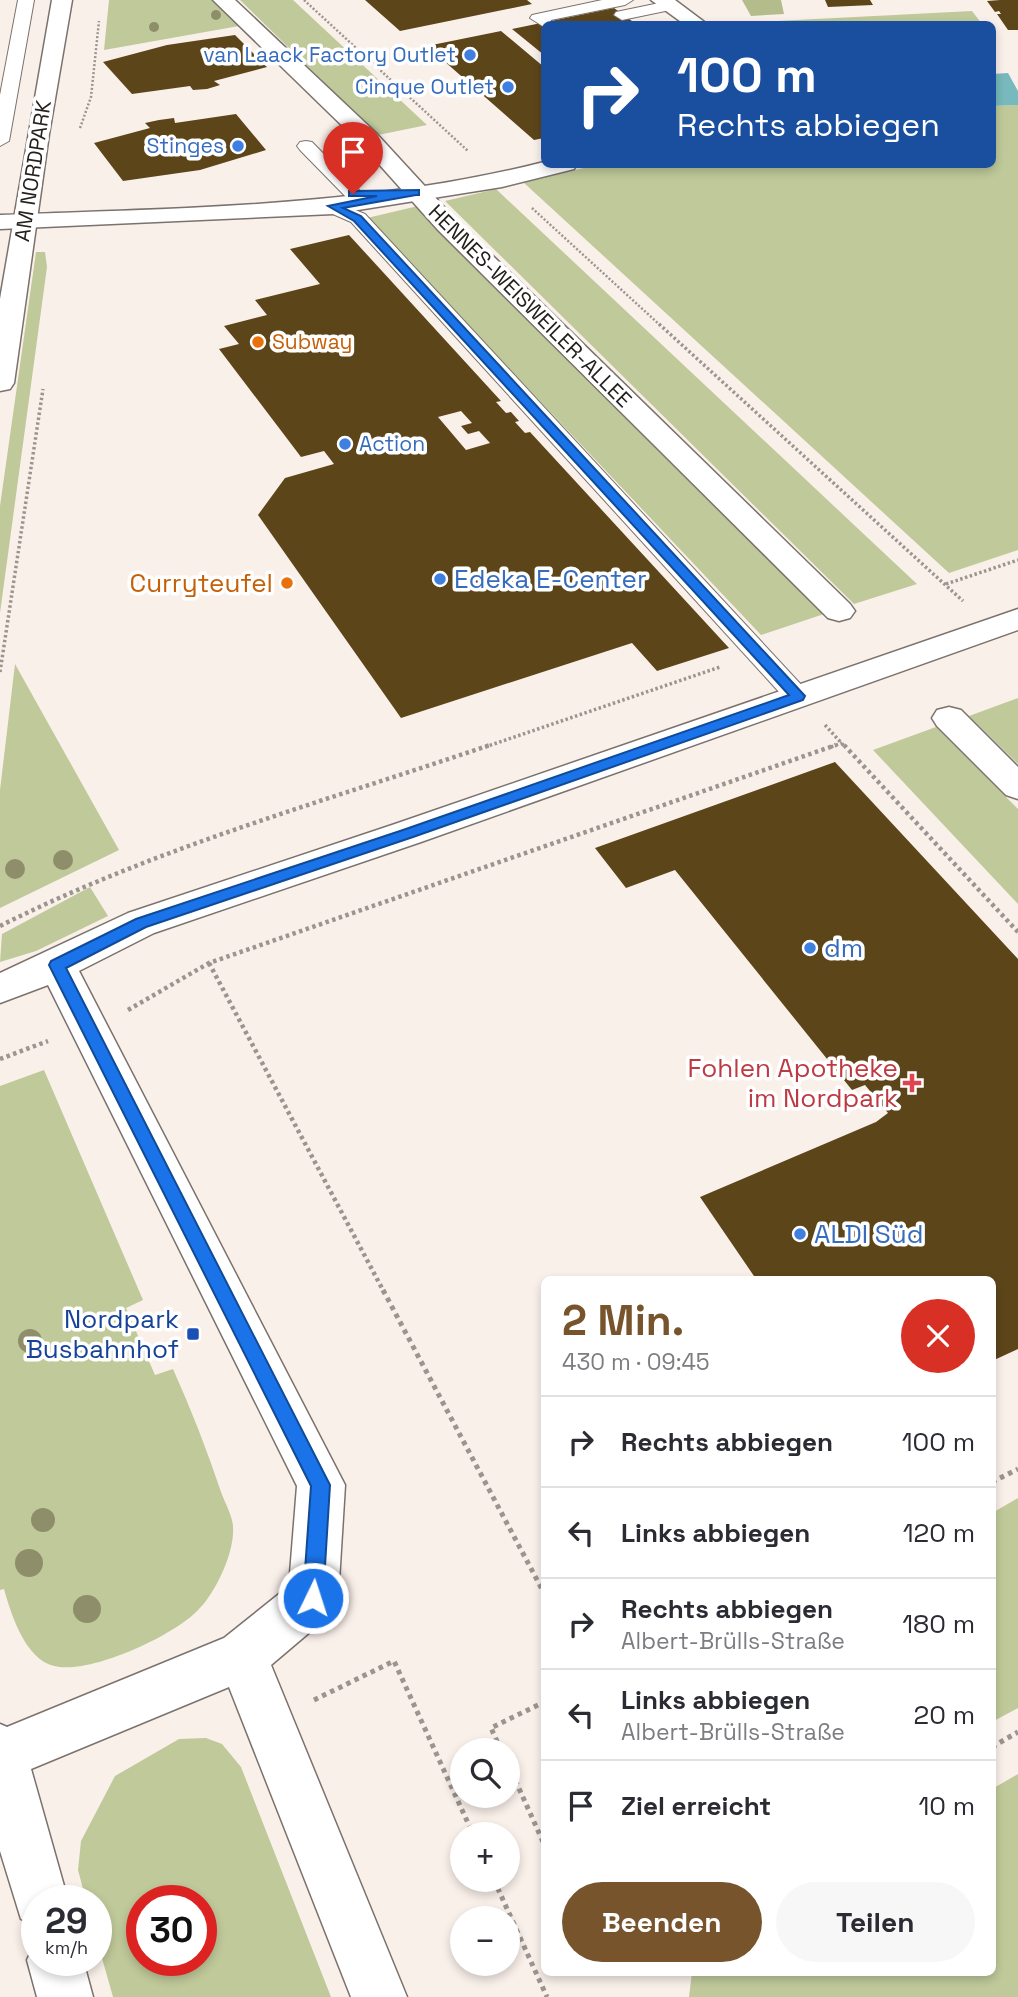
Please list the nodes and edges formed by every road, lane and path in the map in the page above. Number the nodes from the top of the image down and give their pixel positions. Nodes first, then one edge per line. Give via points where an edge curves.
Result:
1 (26, 0) edge
2 (62, 0) edge
3 (223, 0) edge
4 (304, 0) edge
5 (665, 3) edge
6 (624, 7) edge
7 (542, 21) edge
8 (692, 21) edge
9 (0, 141) edge
10 (306, 146) dead end
11 (550, 168) edge
12 (502, 180) junction
13 (416, 192) junction
14 (343, 200) junction
15 (0, 212) edge
16 (17, 218) edge
17 (0, 383) edge
18 (1018, 560) edge
19 (945, 584) junction
20 (839, 611) dead end
21 (1005, 624) edge
22 (757, 654) junction
23 (798, 696) junction
24 (949, 718) dead end
25 (842, 743) junction
26 (1018, 788) edge
27 (0, 926) edge
28 (1018, 932) edge
29 (209, 962) junction
30 (57, 965) junction
31 (0, 975) edge
32 (0, 989) edge
33 (89, 1025) junction
34 (1018, 1469) edge
35 (996, 1480) edge
36 (541, 1587) edge
37 (242, 1656) junction
38 (541, 1703) edge
39 (268, 1722) junction
40 (1018, 1732) edge
41 (496, 1738) edge
42 (996, 1744) edge
43 (1, 1754) edge
44 (520, 1791) edge
45 (468, 1822) edge
46 (541, 1837) edge
47 (36, 1885) edge
48 (499, 1892) edge
49 (59, 1976) edge
50 (65, 1997) edge
51 (379, 1997) edge
52 (547, 1997) edge

1 - 9 lane
2 - 16 street, AM NORDPARK
3 - 13 street, HENNES-WEISWEILER-ALLEE via 368,138
4 - 12 path
5 - 6 lane
5 - 8 street
6 - 7 lane via 538,18
10 - 14 lane
11 - 12 street
12 - 13 street
12 - 19 path
13 - 14 street
13 - 20 street, HENNES-WEISWEILER-ALLEE
14 - 16 street
14 - 22 lane
15 - 16 street
16 - 17 street, AM NORDPARK
18 - 19 path
19 - 21 path
21 - 23 street
22 - 23 lane
22 - 27 path via 137,865
23 - 25 path
23 - 30 street via 141,923
24 - 26 street
25 - 28 path
25 - 29 path
29 - 33 path via 140,1005
29 - 36 path
30 - 31 street
30 - 32 street
30 - 33 street
33 - 37 street via 321,1485 313,1598
34 - 35 path
37 - 39 street
37 - 43 street
38 - 41 path via 491,1728
39 - 45 path via 394,1661
39 - 51 street
40 - 42 path
43 - 47 street
44 - 46 path
48 - 52 path
49 - 50 street

